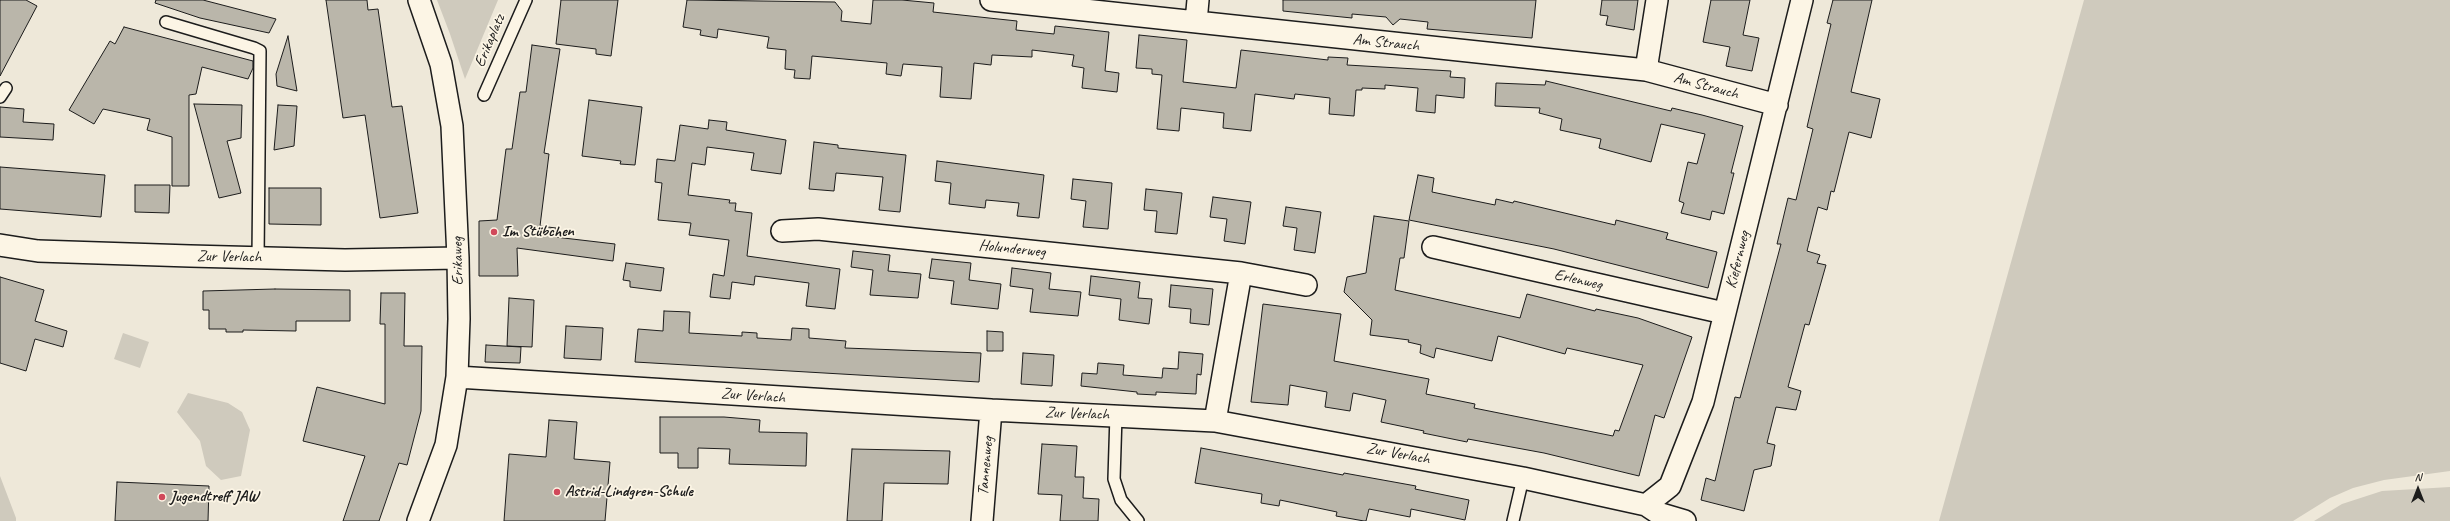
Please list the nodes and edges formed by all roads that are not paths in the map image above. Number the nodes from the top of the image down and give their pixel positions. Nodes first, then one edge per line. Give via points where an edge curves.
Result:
1 (419, 0) edge
2 (526, 0) edge
3 (991, 0) edge
4 (1198, 0) edge
5 (1657, 0) edge
6 (1802, 0) edge
7 (166, 22) dead end
8 (1196, 22) junction
9 (1646, 70) junction
10 (484, 95) dead end
11 (1777, 105) junction
12 (782, 231) dead end
13 (0, 245) edge
14 (1433, 247) dead end
15 (258, 258) junction
16 (458, 258) junction
17 (1241, 273) junction
18 (1306, 285) dead end
19 (1724, 313) junction
20 (457, 377) junction
21 (991, 410) junction
22 (1116, 415) junction
23 (1215, 421) junction
24 (1523, 478) junction
25 (1646, 505) junction
26 (418, 521) edge
27 (982, 521) edge
28 (1138, 521) edge
29 (1514, 521) edge
30 (1685, 521) edge

1 - 16 street, Erikaweg via 446,88 452,126
2 - 10 lane, Erikaplatz
3 - 8 street, Am Strauch
4 - 8 street
5 - 9 street
6 - 11 street, Kiefernweg
7 - 15 lane via 260,51
8 - 9 street, Am Strauch
9 - 11 street, Am Strauch
11 - 19 street, Kiefernweg
12 - 17 street, Holunderweg via 818,229
13 - 15 street, Zur Verlach via 38,251
14 - 19 street, Erlenweg
15 - 16 street, Zur Verlach
16 - 20 street, Erikaweg
17 - 18 street, Holunderweg
17 - 23 street
19 - 25 street, Kiefernweg via 1704,402 1670,486
20 - 21 street, Zur Verlach
20 - 26 street, Erikaweg via 446,445
21 - 22 street, Zur Verlach
21 - 27 street, Tannenweg
22 - 23 street, Zur Verlach
22 - 28 lane via 1114,479 1121,500
23 - 24 street, Zur Verlach
24 - 25 street, Zur Verlach
24 - 29 lane
25 - 30 street, Zur Verlach via 1658,513

